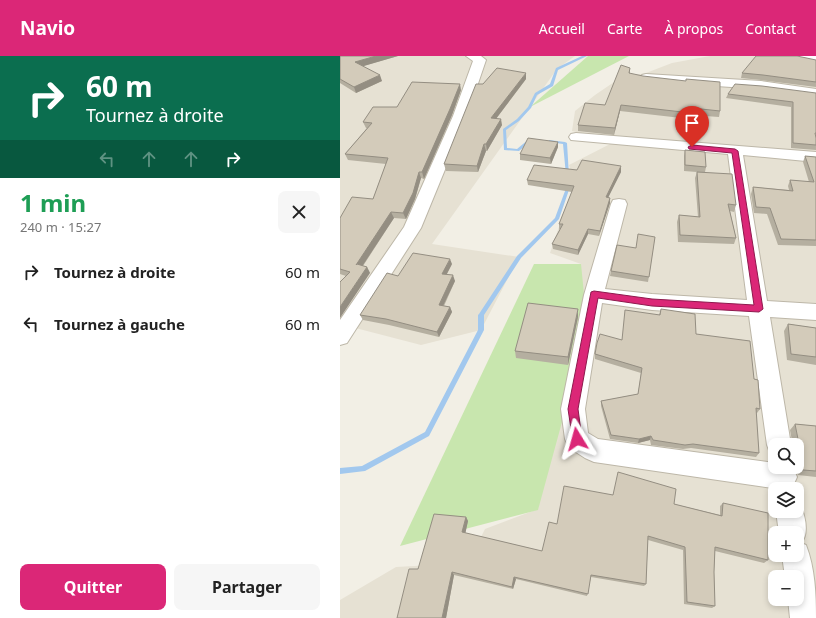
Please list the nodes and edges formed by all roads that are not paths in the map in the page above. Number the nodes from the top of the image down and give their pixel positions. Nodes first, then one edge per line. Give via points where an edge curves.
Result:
1 (472, 56) edge
2 (798, 56) edge
3 (816, 60) edge
4 (646, 78) edge
5 (816, 93) edge
6 (576, 137) dead end
7 (735, 151) junction
8 (816, 157) edge
9 (620, 204) dead end
10 (594, 295) junction
11 (759, 309) junction
12 (816, 312) edge
13 (340, 336) edge
14 (778, 438) edge
15 (784, 478) edge
16 (797, 562) edge
17 (805, 618) edge

1 - 13 street via 480,60 460,116 412,228
2 - 3 street
4 - 5 street via 762,85
6 - 7 street
7 - 8 street
7 - 11 street
9 - 10 street
10 - 11 street via 652,302
10 - 15 street via 573,409 577,439 594,450
11 - 12 street
11 - 14 street
16 - 17 street

